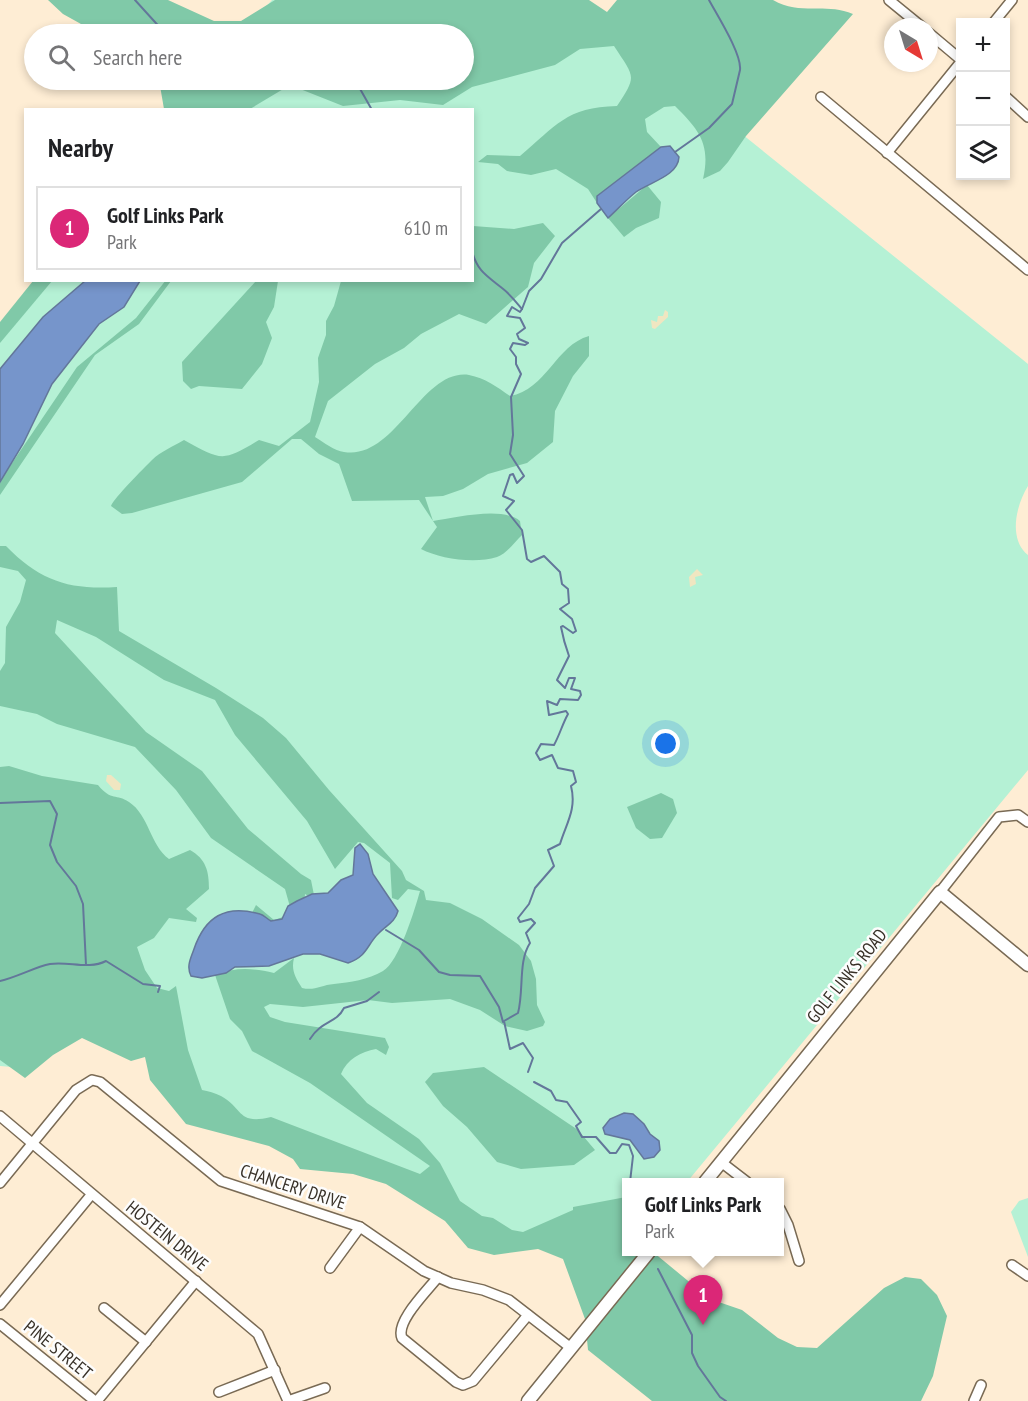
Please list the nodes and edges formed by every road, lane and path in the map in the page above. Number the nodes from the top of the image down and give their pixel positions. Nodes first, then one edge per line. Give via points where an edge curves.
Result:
1 (889, 0) edge
2 (1012, 0) edge
3 (911, 18) edge
4 (997, 18) edge
5 (938, 41) edge
6 (956, 57) edge
7 (956, 66) edge
8 (821, 96) dead end
9 (1010, 102) edge
10 (1028, 117) edge
11 (887, 153) junction
12 (1028, 270) edge
13 (1028, 822) edge
14 (940, 892) junction
15 (1028, 965) edge
16 (0, 1116) edge
17 (33, 1143) junction
18 (721, 1162) junction
19 (708, 1178) edge
20 (742, 1178) edge
21 (0, 1183) edge
22 (91, 1195) junction
23 (784, 1217) edge
24 (360, 1227) junction
25 (645, 1256) edge
26 (799, 1261) dead end
27 (1012, 1265) dead end
28 (330, 1268) dead end
29 (1028, 1276) edge
30 (438, 1277) junction
31 (196, 1281) junction
32 (0, 1305) edge
33 (104, 1308) dead end
34 (528, 1315) junction
35 (0, 1324) edge
36 (146, 1342) junction
37 (571, 1348) junction
38 (275, 1371) junction
39 (981, 1385) dead end
40 (325, 1388) dead end
41 (219, 1392) dead end
42 (96, 1401) edge
43 (288, 1401) edge
44 (528, 1401) edge
45 (974, 1401) edge

1 - 3 street
2 - 4 street
5 - 6 street
7 - 11 street
8 - 11 street
9 - 10 street
11 - 12 street
13 - 14 street, GOLF LINKS ROAD via 1018,815 999,817
14 - 15 main road
14 - 18 main road, GOLF LINKS ROAD
16 - 17 street, HOSTEIN DRIVE
17 - 21 street
17 - 22 street, HOSTEIN DRIVE
17 - 24 street, CHANCERY DRIVE via 76,1090 92,1080 100,1082 221,1181
18 - 19 main road, GOLF LINKS ROAD
18 - 20 street
22 - 31 street, HOSTEIN DRIVE
22 - 32 street
23 - 26 street
24 - 28 street
24 - 30 street, CHANCERY DRIVE
25 - 37 main road
27 - 29 street
30 - 34 street, CHANCERY DRIVE via 497,1295
30 - 34 street via 402,1322 400,1333 463,1385 473,1381
31 - 36 street
31 - 38 street, HOSTEIN DRIVE via 258,1334
33 - 36 street
34 - 37 street, CHANCERY DRIVE
35 - 42 street, PINE STREET
36 - 42 street
37 - 44 main road
38 - 41 street
38 - 43 street, HOSTEIN DRIVE
39 - 45 street
40 - 43 street

